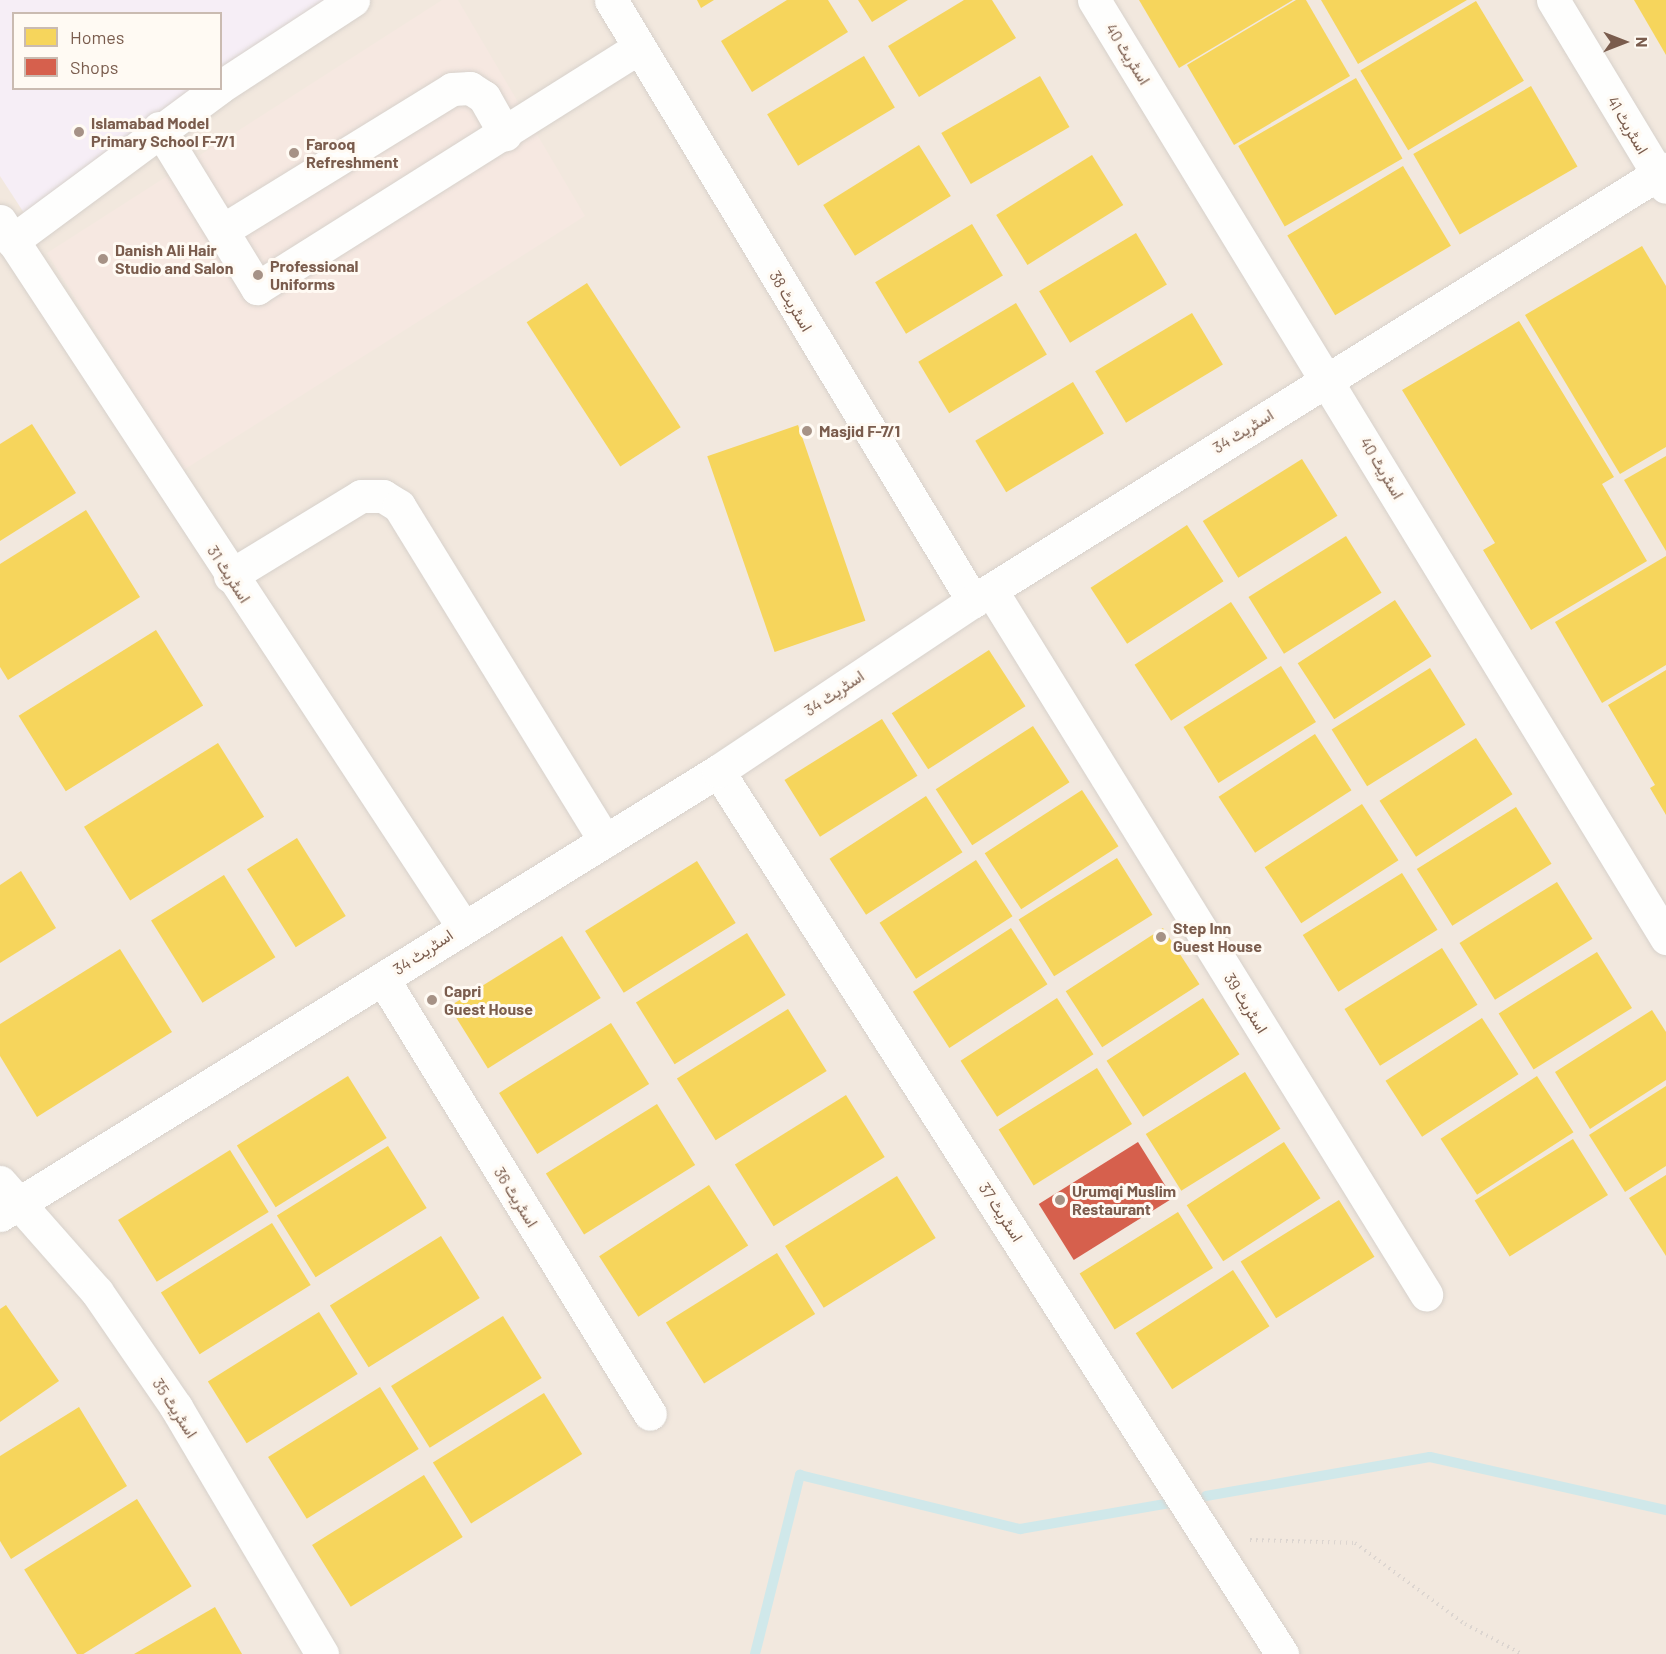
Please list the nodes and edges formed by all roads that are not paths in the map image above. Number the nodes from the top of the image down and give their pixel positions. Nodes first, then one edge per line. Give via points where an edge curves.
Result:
1 (353, 0) edge
2 (611, 0) edge
3 (1094, 0) edge
4 (1553, 0) edge
5 (638, 48) junction
6 (222, 87) edge
7 (217, 90) edge
8 (159, 128) junction
9 (505, 134) junction
10 (1663, 176) edge
11 (223, 230) junction
12 (6, 231) edge
13 (1327, 378) junction
14 (230, 576) junction
15 (982, 595) junction
16 (718, 771) junction
17 (605, 841) junction
18 (462, 925) junction
19 (1666, 938) edge
20 (383, 979) junction
21 (5, 1201) edge
22 (1426, 1294) dead end
23 (650, 1414) dead end
24 (322, 1654) edge
25 (1282, 1654) edge

1 - 6 street
2 - 5 street, اسٹریٹ 38
3 - 13 street, اسٹریٹ 40
4 - 10 street, اسٹریٹ 41
5 - 9 street
5 - 15 street, اسٹریٹ 38
7 - 8 street
8 - 11 street
8 - 12 street
9 - 11 street via 484,97 470,88 452,89
9 - 11 street via 257,288
10 - 13 street, اسٹریٹ 34
12 - 14 street, اسٹریٹ 31
13 - 15 street, اسٹریٹ 34
13 - 19 street, اسٹریٹ 40
14 - 17 street via 361,496 383,496 399,506
14 - 18 street, اسٹریٹ 31
15 - 16 street, اسٹریٹ 34
15 - 22 street, اسٹریٹ 39
16 - 17 street, اسٹریٹ 34
16 - 25 street, اسٹریٹ 37
17 - 18 street, اسٹریٹ 34
18 - 20 street, اسٹریٹ 34
20 - 21 street, اسٹریٹ 34
20 - 23 street, اسٹریٹ 36
21 - 24 street, اسٹریٹ 35 via 97,1292 176,1407

